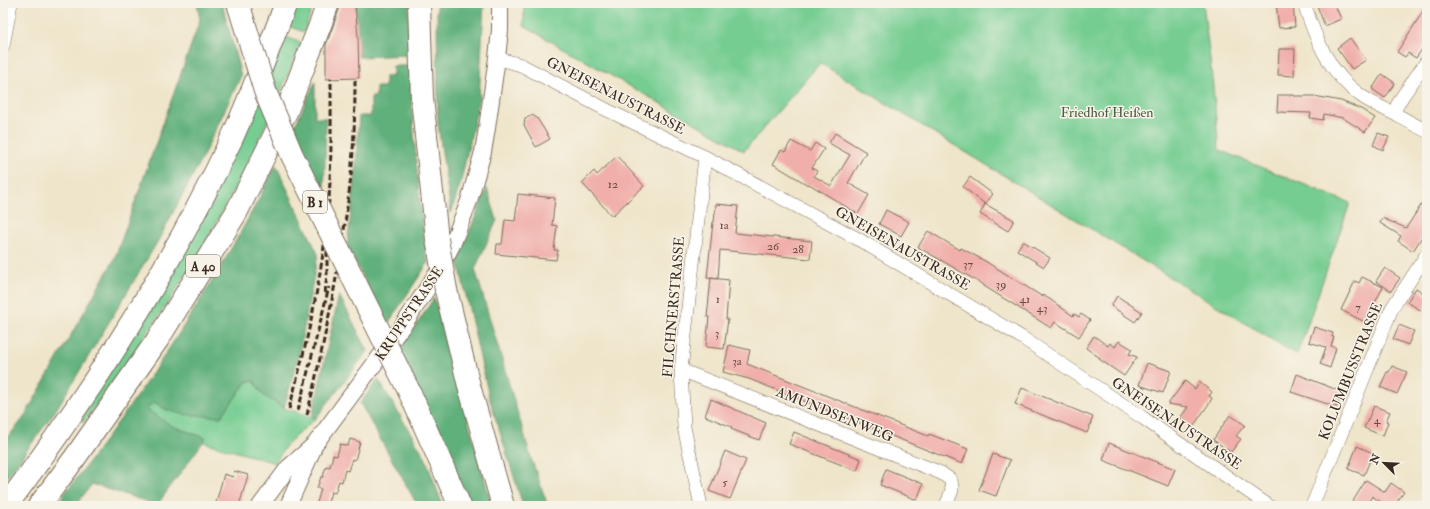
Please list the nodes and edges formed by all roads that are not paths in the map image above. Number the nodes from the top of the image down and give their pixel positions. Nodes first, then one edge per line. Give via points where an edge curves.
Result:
1 (11, 3) edge
2 (238, 3) edge
3 (286, 3) edge
4 (328, 3) edge
5 (419, 3) edge
6 (500, 3) edge
7 (1304, 3) edge
8 (3, 46) edge
9 (497, 58) junction
10 (1427, 61) edge
11 (1393, 113) junction
12 (1427, 131) edge
13 (705, 157) junction
14 (1427, 254) edge
15 (681, 370) junction
16 (315, 444) junction
17 (487, 450) junction
18 (6, 506) edge
19 (39, 506) edge
20 (260, 506) edge
21 (288, 506) edge
22 (460, 506) edge
23 (503, 506) edge
24 (509, 506) edge
25 (701, 506) edge
26 (946, 506) edge
27 (1270, 506) edge
28 (1312, 506) edge

1 - 8 street
2 - 22 highway, B 1, bridge via 265,91 292,155 410,394
3 - 18 highway, A 40 via 263,66 232,138 171,254 88,390
4 - 19 highway, A 40 via 287,110 236,213 158,339
5 - 17 highway, bridge via 422,98 437,239 446,290
6 - 9 street, KRUPPSTRASSE
7 - 11 street via 1312,29 1333,68 1359,95
9 - 13 street, GNEISENAUSTRASSE via 521,65
9 - 16 street, KRUPPSTRASSE via 477,175 452,245 438,272 404,324
10 - 11 street
11 - 12 street
13 - 15 street, FILCHNERSTRASSE
13 - 27 street, GNEISENAUSTRASSE via 858,239 1021,337
14 - 28 street, KOLUMBUSSTRASSE via 1392,308
15 - 25 street, FILCHNERSTRASSE via 684,427
15 - 26 street, AMUNDSENWEG via 941,473 951,480 952,490
16 - 20 street, KRUPPSTRASSE via 288,468
16 - 21 street, KRUPPSTRASSE
17 - 23 highway
17 - 24 highway

